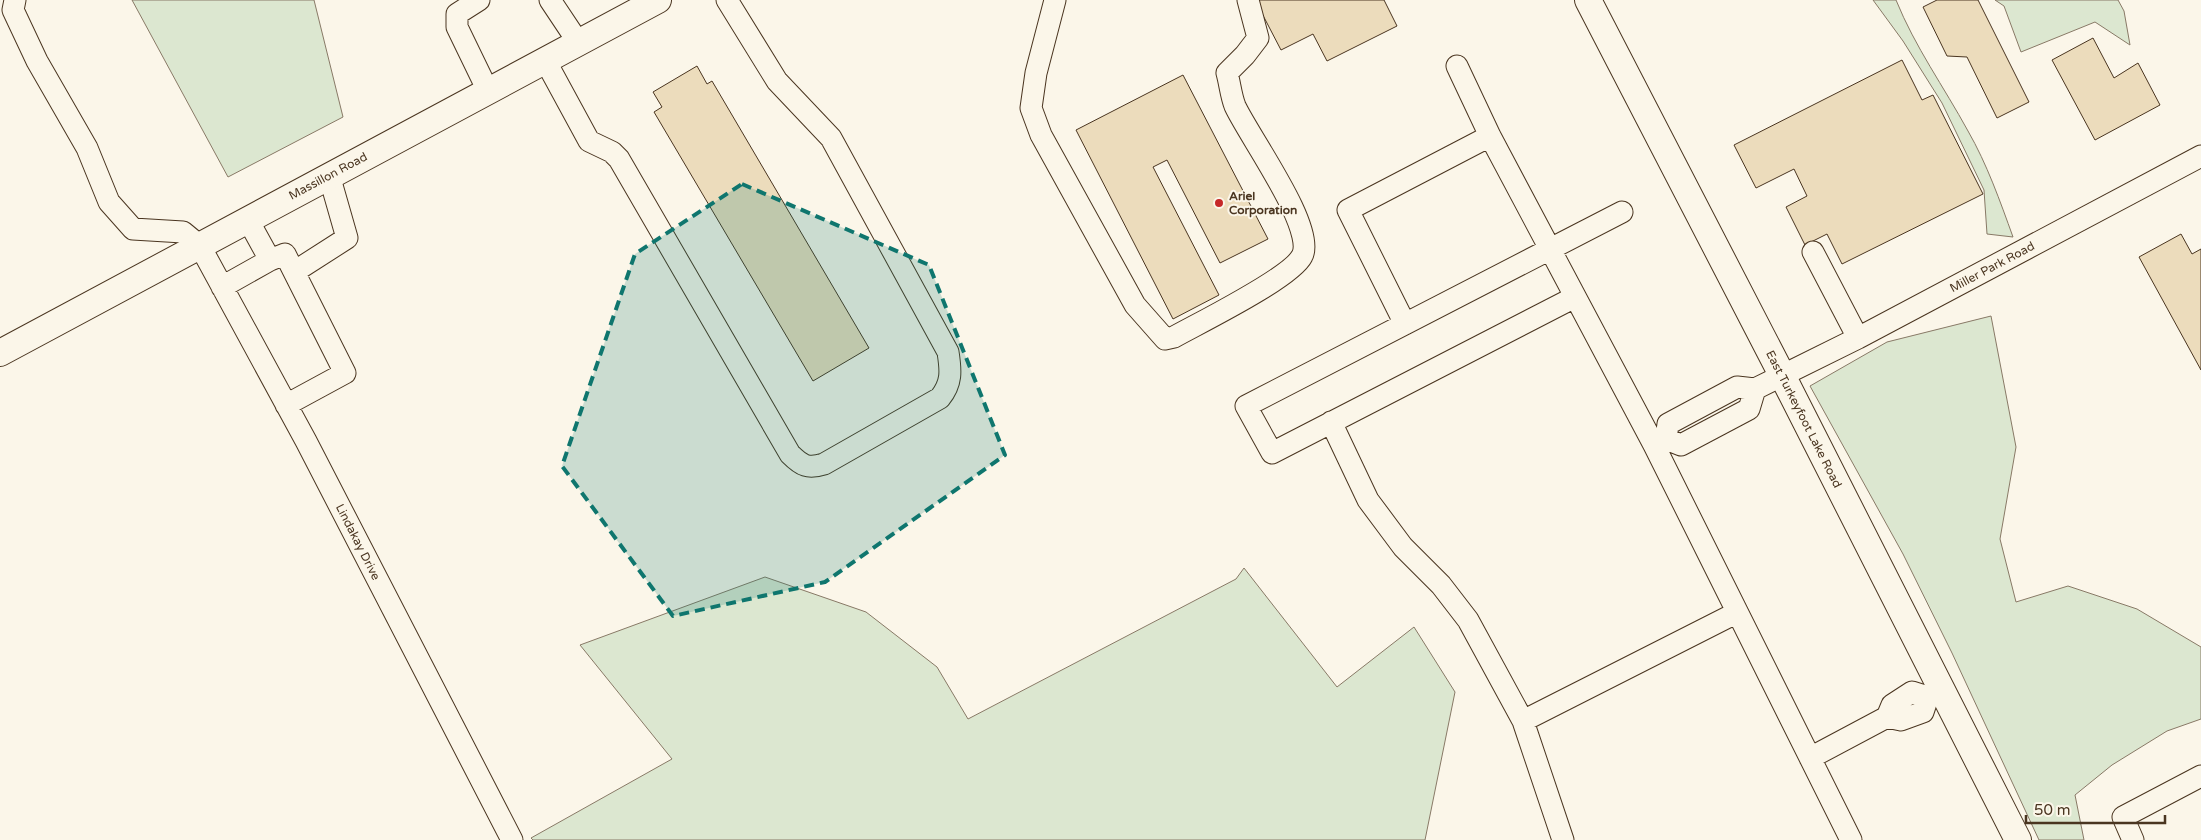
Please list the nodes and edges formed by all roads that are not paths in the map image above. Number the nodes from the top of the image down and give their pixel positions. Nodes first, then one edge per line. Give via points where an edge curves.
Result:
1 (15, 0) edge
2 (479, 0) edge
3 (550, 0) edge
4 (658, 0) edge
5 (727, 0) edge
6 (1055, 0) edge
7 (1248, 0) edge
8 (1588, 0) edge
9 (578, 42) junction
10 (545, 60) junction
11 (1457, 66) dead end
12 (488, 91) junction
13 (1490, 136) junction
14 (2201, 156) edge
15 (329, 176) junction
16 (1622, 212) dead end
17 (248, 220) junction
18 (200, 246) junction
19 (1550, 249) junction
20 (1813, 252) dead end
21 (270, 260) junction
22 (294, 272) junction
23 (222, 287) junction
24 (1575, 297) junction
25 (1405, 324) junction
26 (1858, 338) junction
27 (0, 352) edge
28 (1782, 375) junction
29 (286, 405) junction
30 (1331, 422) junction
31 (1660, 442) junction
32 (1736, 612) junction
33 (1935, 694) junction
34 (1523, 721) junction
35 (1810, 758) junction
36 (2201, 776) edge
37 (512, 840) edge
38 (1563, 840) edge
39 (1852, 840) edge
40 (2018, 840) edge
41 (2133, 840) edge

1 - 18 street via 13,10 37,61 87,148 109,202 133,229 182,232
2 - 12 street via 457,14 458,27
3 - 9 street
4 - 9 main road, Massillon Road
5 - 10 street via 777,81 831,138 948,352 951,372 948,388 940,398 824,464 811,468 800,464 790,454 619,159 589,141
6 - 7 street via 1036,73 1031,108 1041,135 1136,305 1164,339 1174,337 1246,298 1292,268 1303,256 1304,241 1292,207 1235,106 1227,73 1258,38
8 - 28 main road, East Turkeyfoot Lake Road
9 - 10 main road, Massillon Road
10 - 12 main road, Massillon Road
11 - 13 street
12 - 15 main road, Massillon Road
13 - 19 street
13 - 25 street via 1348,210
14 - 26 street, Miller Park Road
15 - 17 main road, Massillon Road
15 - 22 street via 347,238
16 - 19 street
17 - 18 main road, Massillon Road
17 - 21 street
18 - 23 street, Lindakay Drive
18 - 27 main road, Massillon Road
19 - 24 street
19 - 25 street
20 - 26 street
21 - 22 street via 284,254
21 - 23 street
22 - 29 street via 344,373
23 - 29 street, Lindakay Drive
24 - 30 street
24 - 31 street
25 - 30 street via 1246,406 1272,453
26 - 28 street, Miller Park Road
28 - 31 street, Miller Park Road via 1755,389 1737,387 1668,424
28 - 33 main road, East Turkeyfoot Lake Road
29 - 37 street, Lindakay Drive
30 - 34 street via 1368,500 1468,620
31 - 32 street
32 - 34 street
32 - 35 street
33 - 35 street via 1912,692 1892,705 1888,716
33 - 40 main road, East Turkeyfoot Lake Road
34 - 38 street
35 - 39 street
36 - 41 street via 2123,817

